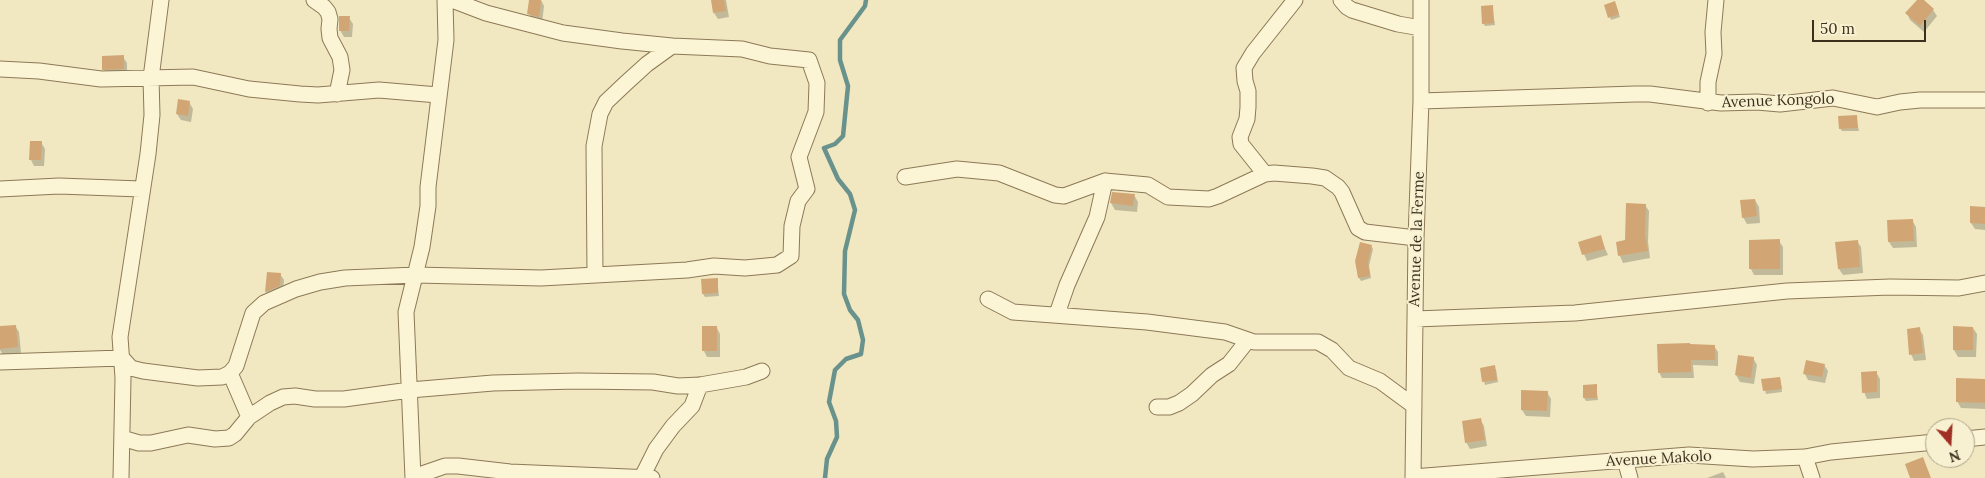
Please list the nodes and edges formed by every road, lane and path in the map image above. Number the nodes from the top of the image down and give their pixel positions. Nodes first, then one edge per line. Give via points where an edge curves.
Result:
1 (162, 0) edge
2 (314, 0) edge
3 (445, 0) edge
4 (452, 0) edge
5 (1295, 0) edge
6 (1341, 0) edge
7 (1421, 0) edge
8 (1716, 0) edge
9 (1421, 28) junction
10 (672, 46) junction
11 (0, 69) edge
12 (151, 78) junction
13 (337, 94) junction
14 (438, 95) junction
15 (1985, 100) edge
16 (1421, 101) junction
17 (1708, 103) junction
18 (1265, 174) junction
19 (905, 177) dead end
20 (1106, 182) junction
21 (0, 189) edge
22 (141, 189) junction
23 (1416, 238) junction
24 (416, 275) junction
25 (595, 275) junction
26 (1985, 284) edge
27 (988, 299) dead end
28 (1057, 314) junction
29 (1415, 320) junction
30 (1248, 340) junction
31 (122, 358) junction
32 (0, 362) edge
33 (762, 371) dead end
34 (230, 373) junction
35 (700, 386) junction
36 (410, 390) junction
37 (1414, 406) junction
38 (1157, 407) dead end
39 (248, 417) junction
40 (122, 438) junction
41 (1925, 443) edge
42 (1805, 457) junction
43 (1625, 460) junction
44 (1501, 475) edge
45 (608, 477) edge
46 (121, 478) edge
47 (413, 478) edge
48 (642, 478) edge
49 (652, 478) edge
50 (1413, 478) edge
51 (1630, 478) edge
52 (1812, 478) edge

1 - 12 street
2 - 13 street via 328,12 330,38 340,56 342,70
3 - 14 street via 446,40
4 - 10 street via 486,13 563,32
5 - 18 street via 1244,68 1248,107 1241,144
6 - 9 street via 1352,10
7 - 9 street, Avenue de la Ferme
8 - 17 street
9 - 16 street, Avenue de la Ferme
10 - 25 street via 625,84 606,102 600,114 594,146
10 - 25 street via 742,49 809,60 817,84 816,112 799,157 807,188 798,201 792,226 791,256 777,265
11 - 12 street via 101,79
12 - 13 street via 193,76 277,93
12 - 22 street via 152,115
13 - 14 street via 379,90
14 - 24 street via 428,206
15 - 17 street, Avenue Kongolo via 1910,101 1877,107 1833,98 1780,104
16 - 17 street, Avenue Kongolo via 1635,94
16 - 23 street, Avenue de la Ferme
18 - 20 street via 1209,198 1168,196 1148,185
18 - 23 street via 1325,178 1342,192 1358,228 1365,232
19 - 20 street via 957,169 987,172 1010,176 1064,196
20 - 28 street via 1097,217
21 - 22 street via 59,186
22 - 31 street via 120,337
23 - 29 street, Avenue de la Ferme
24 - 25 street via 540,278
24 - 34 street via 320,282 264,303 253,313 236,366
24 - 36 street via 406,312
26 - 29 street via 1959,288 1787,291 1575,313
27 - 28 street via 1013,312
28 - 30 street via 1225,332
29 - 37 street, Avenue de la Ferme
30 - 37 street via 1263,343 1308,341 1325,345 1349,368 1380,380
30 - 38 street via 1229,364 1192,394 1179,403
31 - 32 street
31 - 34 street via 132,368 157,374 198,378 222,377
31 - 40 street
33 - 35 street
34 - 39 street
35 - 36 street via 578,381 493,383
35 - 48 street via 692,406 656,449
36 - 39 street via 344,399 283,397
36 - 47 street
37 - 50 street, Avenue de la Ferme
39 - 40 street via 229,438 188,435 138,443
40 - 46 street
41 - 42 street, Avenue Makolo
42 - 43 street, Avenue Makolo via 1689,455
42 - 52 street
43 - 44 street, Avenue Makolo
43 - 51 street
44 - 50 street, Avenue Makolo
45 - 47 street via 445,466
45 - 48 street
48 - 49 street

